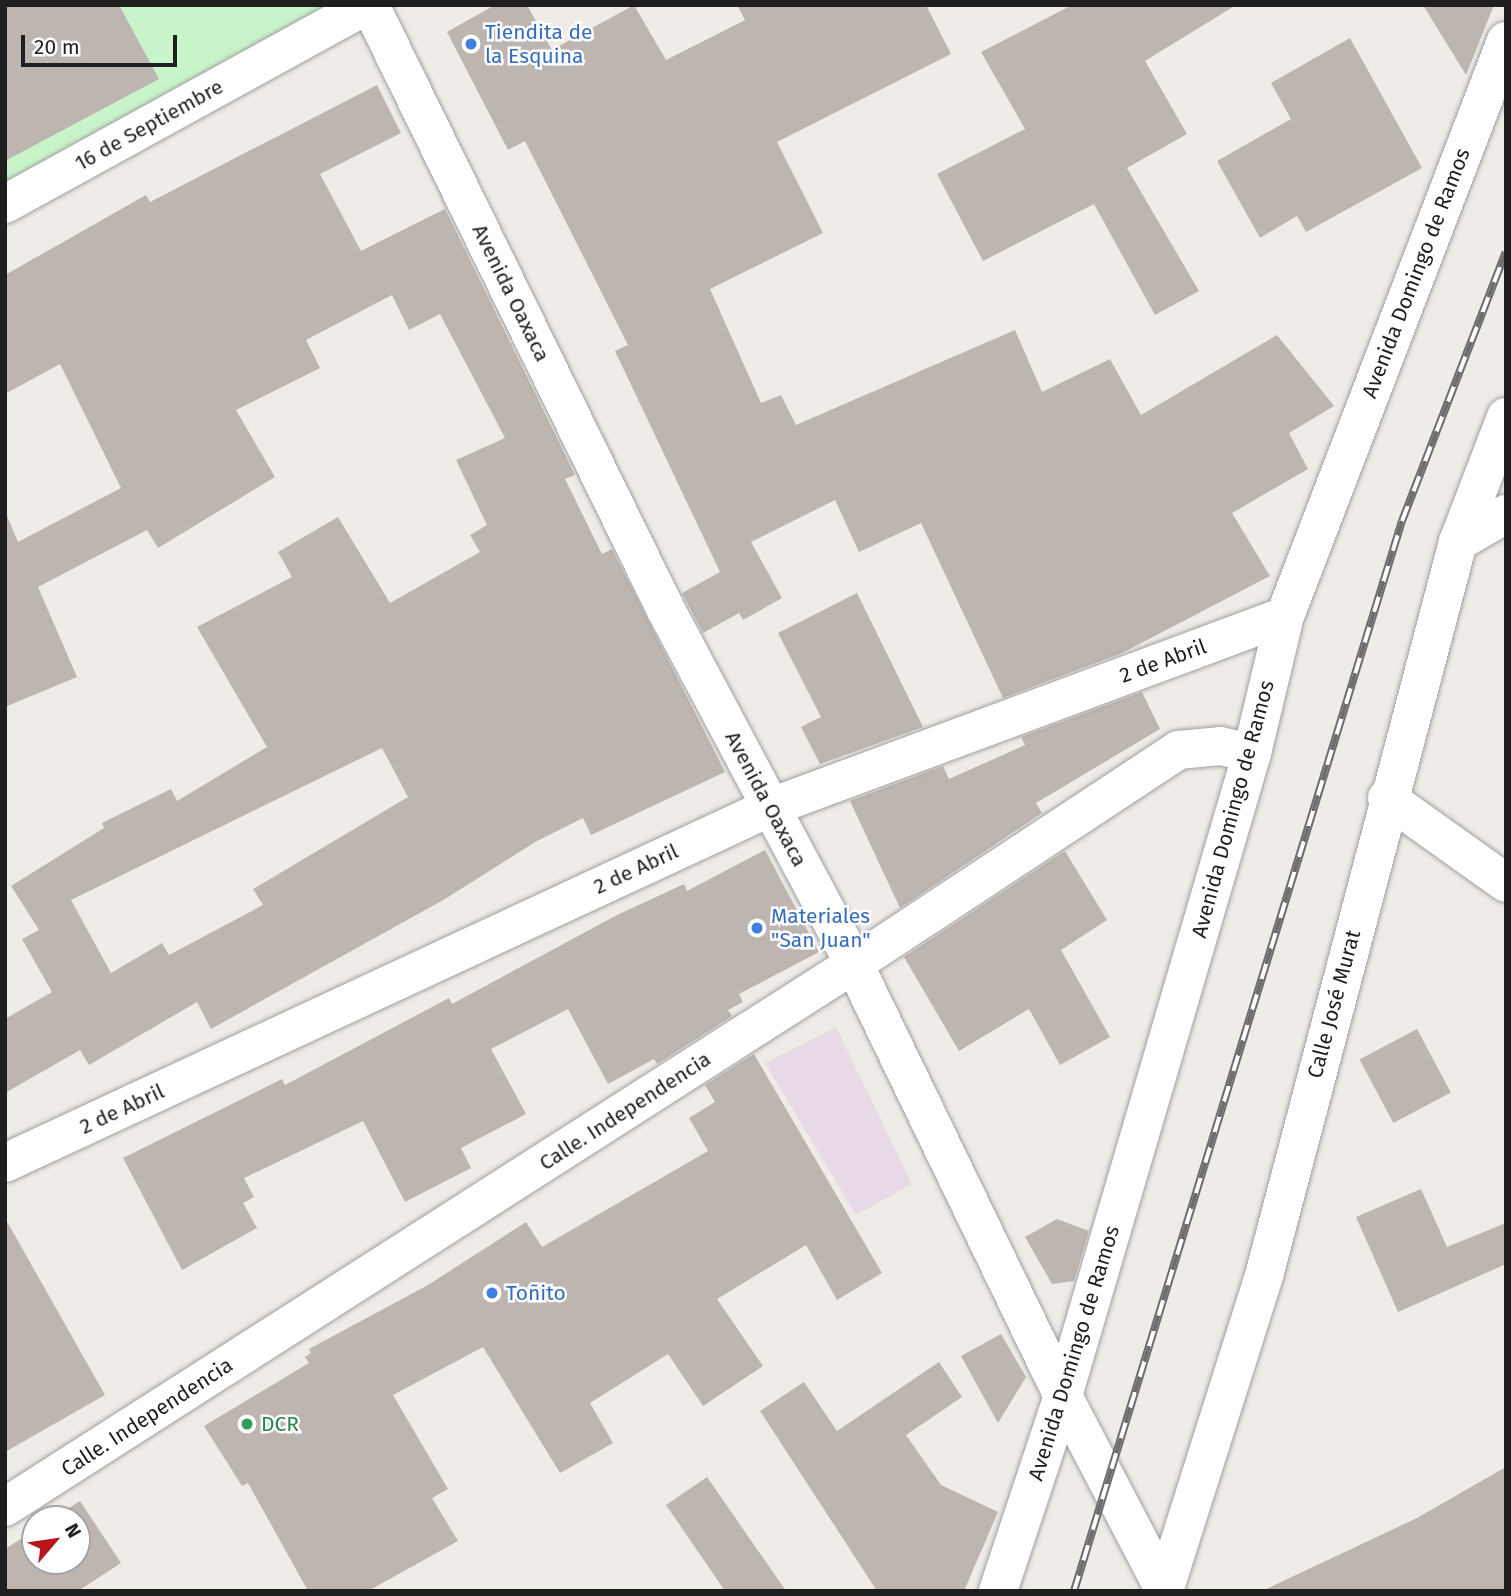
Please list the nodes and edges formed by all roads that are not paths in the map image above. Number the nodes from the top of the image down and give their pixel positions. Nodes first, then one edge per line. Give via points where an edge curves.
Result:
1 (368, 5) edge
2 (1506, 41) edge
3 (5, 204) edge
4 (1506, 417) edge
5 (1506, 514) edge
6 (1458, 542) junction
7 (1284, 616) junction
8 (1252, 752) junction
9 (1387, 798) junction
10 (771, 807) junction
11 (1506, 883) edge
12 (854, 964) junction
13 (5, 1163) edge
14 (1063, 1396) junction
15 (5, 1507) edge
16 (1164, 1590) edge
17 (998, 1591) edge

1 - 3 street, 16 de Septiembre
1 - 10 street, Avenida Oaxaca via 665,608
2 - 7 street, Avenida Domingo de Ramos
4 - 6 street, Calle José Murat
5 - 6 street
6 - 9 street, Calle José Murat
7 - 8 street, Avenida Domingo de Ramos
7 - 10 street, 2 de Abril
8 - 12 street, Calle. Independencia via 1220,746 1178,750
8 - 14 street, Avenida Domingo de Ramos
9 - 11 street
9 - 16 street, Calle José Murat via 1265,1272
10 - 12 street, Avenida Oaxaca
10 - 13 street, 2 de Abril
12 - 14 street, Avenida Oaxaca
12 - 15 street, Calle. Independencia
14 - 16 street, Avenida Oaxaca
14 - 17 street, Avenida Domingo de Ramos

